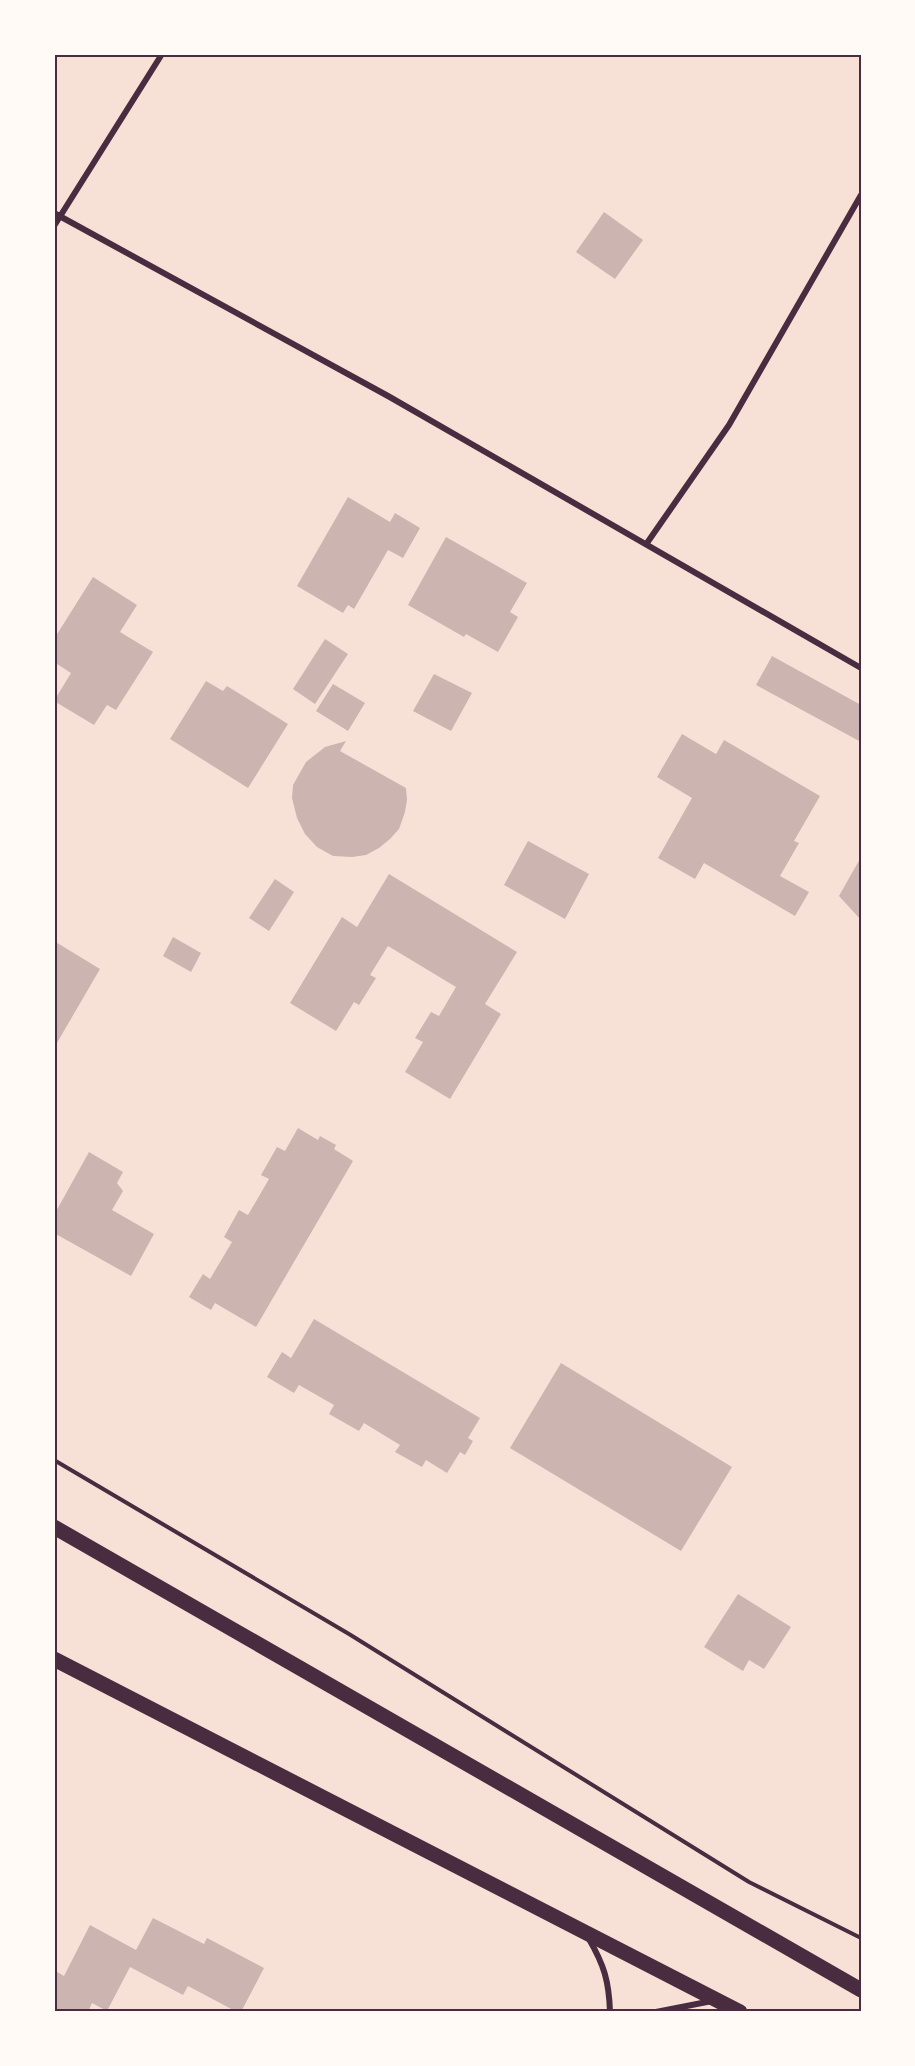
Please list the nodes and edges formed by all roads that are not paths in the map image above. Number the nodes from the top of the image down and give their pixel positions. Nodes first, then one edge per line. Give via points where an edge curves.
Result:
1 (162, 54) edge
2 (861, 195) edge
3 (57, 215) edge
4 (54, 226) edge
5 (647, 543) junction
6 (861, 668) edge
7 (54, 1527) edge
8 (54, 1659) edge
9 (584, 1930) junction
10 (861, 1990) edge
11 (717, 2000) junction
12 (610, 2012) edge
13 (656, 2012) edge
14 (740, 2012) edge

1 - 3 street
2 - 5 street via 729,425
3 - 4 street
3 - 5 street
5 - 6 street
7 - 10 main road
8 - 9 main road
9 - 11 main road
9 - 12 street via 600,1958 609,1987
11 - 13 street
11 - 14 main road

